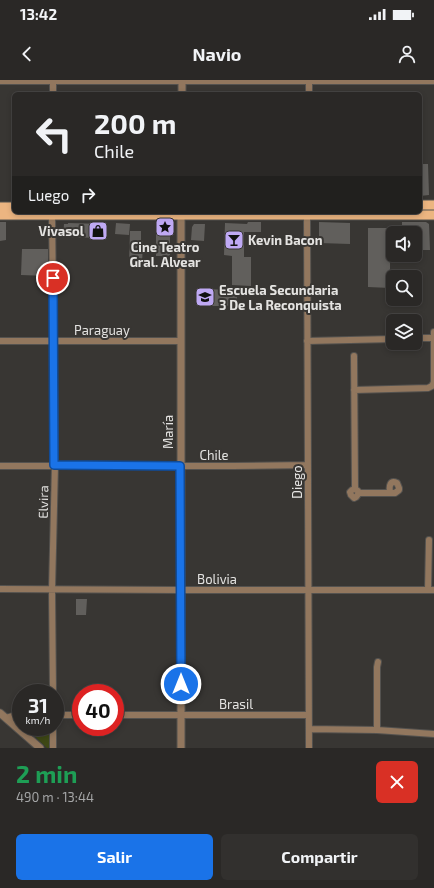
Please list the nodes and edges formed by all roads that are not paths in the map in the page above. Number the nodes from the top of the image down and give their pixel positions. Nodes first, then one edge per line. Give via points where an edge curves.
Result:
1 (309, 80) edge
2 (0, 81) edge
3 (53, 81) edge
4 (182, 81) edge
5 (434, 81) edge
6 (53, 92) edge
7 (182, 92) edge
8 (309, 92) edge
9 (422, 206) edge
10 (434, 206) edge
11 (0, 207) edge
12 (12, 207) edge
13 (52, 214) junction
14 (181, 214) edge
15 (0, 215) edge
16 (307, 216) junction
17 (434, 216) edge
18 (434, 332) edge
19 (422, 338) edge
20 (434, 338) edge
21 (386, 339) edge
22 (0, 341) edge
23 (54, 341) junction
24 (180, 341) junction
25 (307, 341) junction
26 (354, 356) dead end
27 (354, 390) junction
28 (54, 465) junction
29 (308, 465) junction
30 (0, 466) edge
31 (180, 466) junction
32 (390, 492) dead end
33 (429, 540) dead end
34 (0, 589) edge
35 (52, 590) junction
36 (180, 590) junction
37 (308, 590) junction
38 (431, 590) edge
39 (378, 662) dead end
40 (53, 684) edge
41 (0, 713) edge
42 (124, 715) edge
43 (181, 715) junction
44 (308, 715) junction
45 (12, 716) edge
46 (6, 718) junction
47 (309, 729) junction
48 (377, 730) junction
49 (434, 734) edge
50 (53, 736) edge
51 (40, 748) edge
52 (53, 748) edge
53 (181, 748) edge
54 (309, 748) edge

1 - 4 street
1 - 5 street
1 - 8 street
2 - 3 street
3 - 4 street
3 - 6 street
4 - 7 street
9 - 10 main road
11 - 12 main road
13 - 14 main road
13 - 15 main road
13 - 23 street, Elvira
14 - 16 main road
14 - 24 street, María
16 - 17 main road
16 - 25 street, Diego
18 - 20 street
19 - 20 street
20 - 27 street via 432,386
21 - 25 street
22 - 23 street, Paraguay
23 - 24 street, Paraguay
23 - 28 street, Elvira
24 - 31 street, María
25 - 29 street, Diego
26 - 27 street
27 - 32 street via 357,491
28 - 30 street, Chile
28 - 31 street, Chile
28 - 35 street, Elvira
29 - 31 street, Chile
29 - 37 street, Diego
31 - 36 street, María
33 - 38 street
34 - 35 street, Bolivia
35 - 36 street, Bolivia
35 - 40 street, Elvira
36 - 37 street, Bolivia
36 - 43 street, María
37 - 38 street, Bolivia
37 - 44 street, Diego
39 - 48 street
41 - 46 street
42 - 43 street, Brasil
43 - 44 street, Brasil
43 - 53 street, María
44 - 47 street, Diego
45 - 46 street
46 - 51 street
47 - 48 street
47 - 54 street, Diego
48 - 49 street
50 - 52 street

